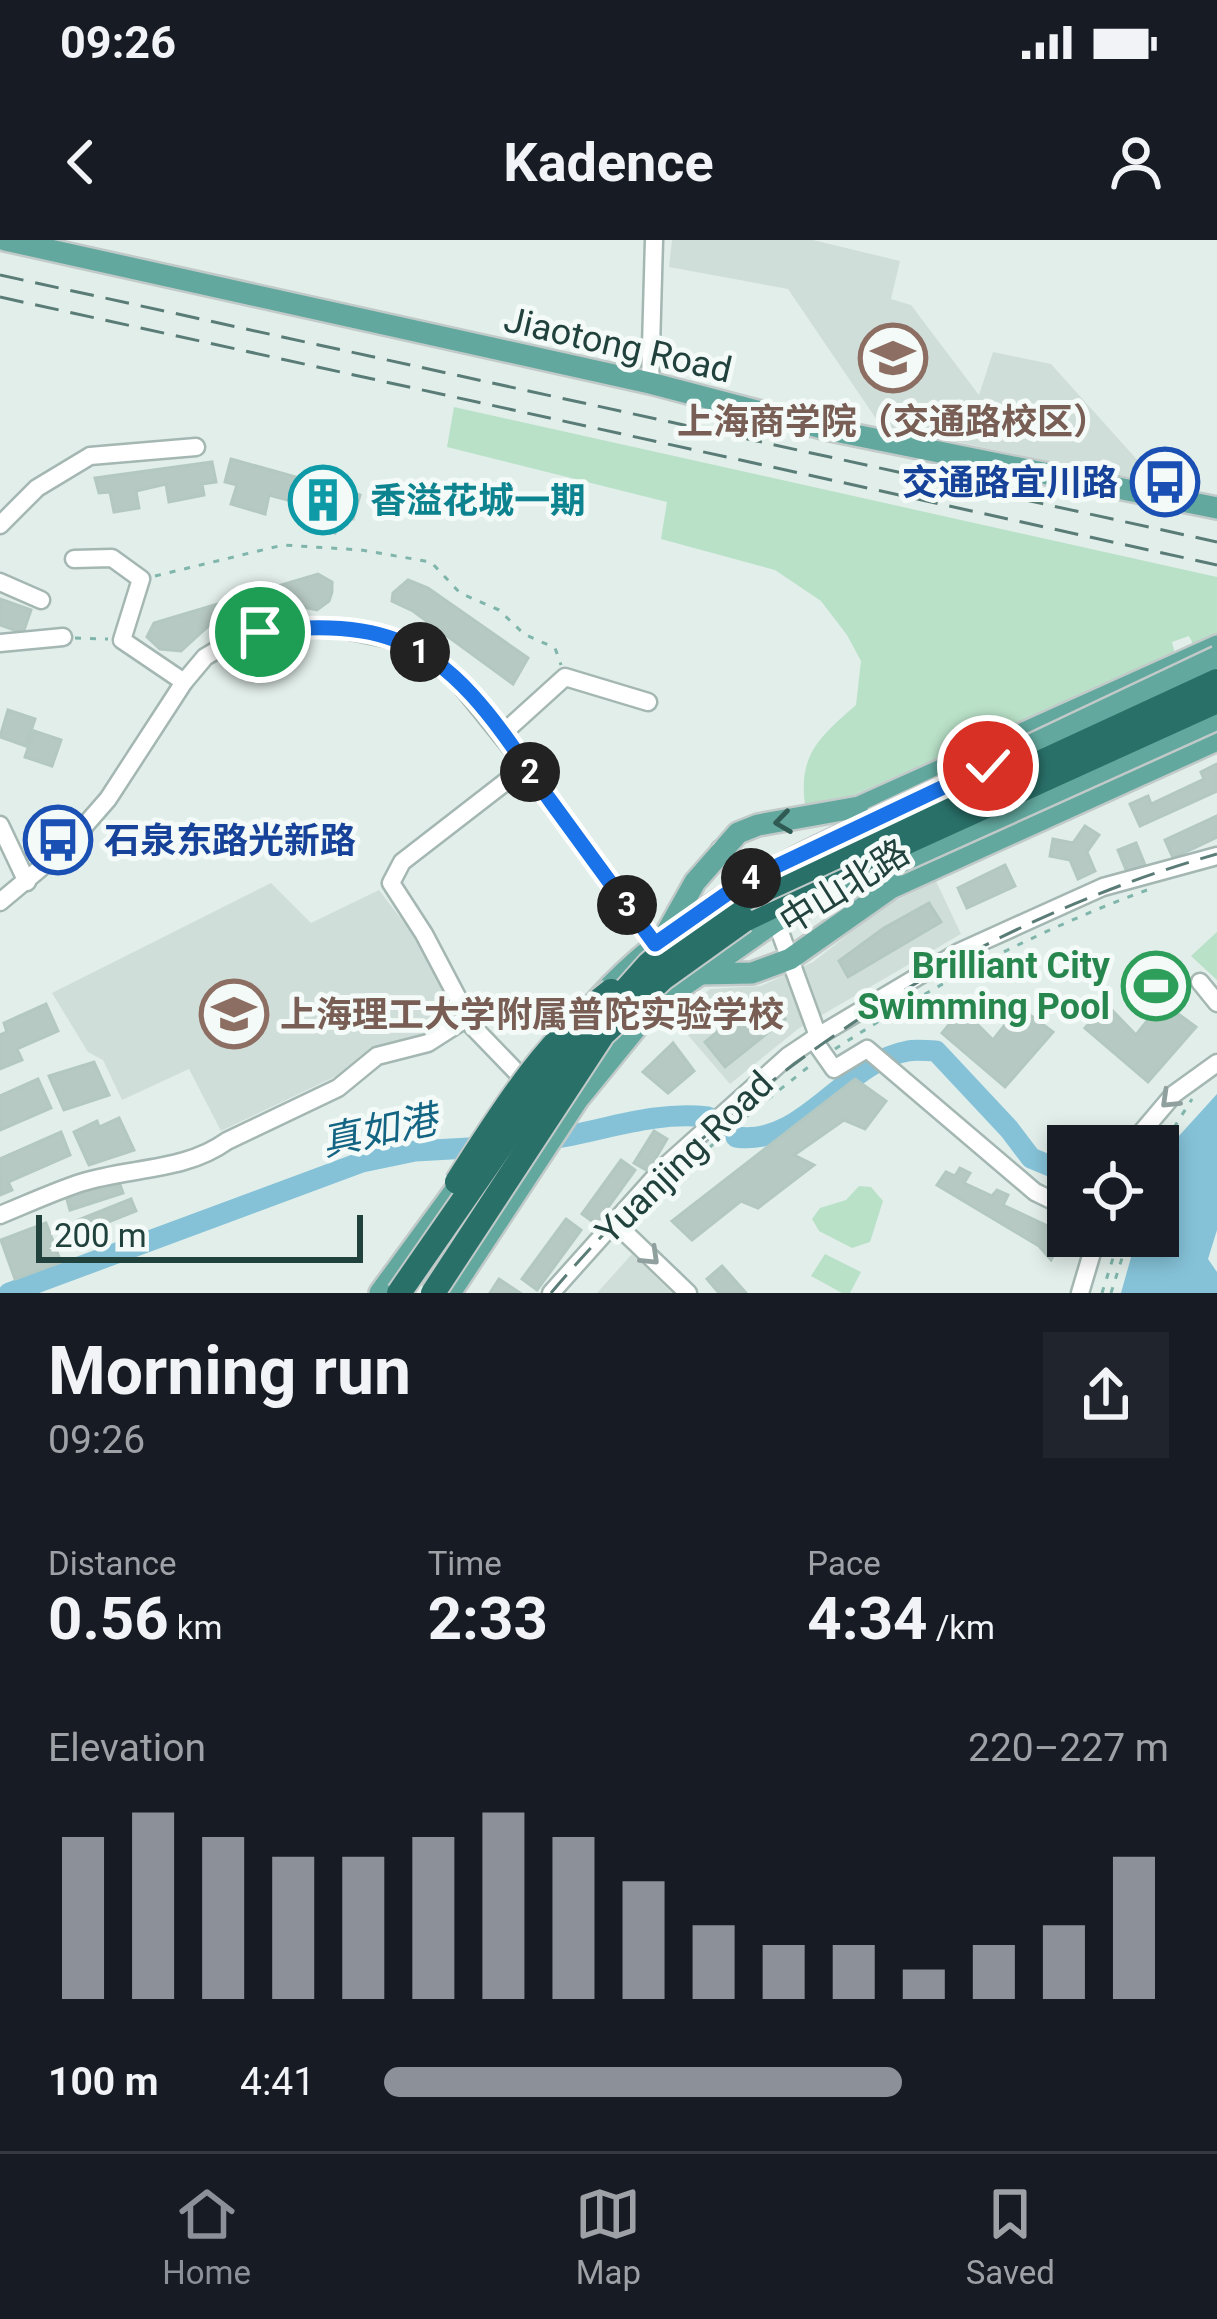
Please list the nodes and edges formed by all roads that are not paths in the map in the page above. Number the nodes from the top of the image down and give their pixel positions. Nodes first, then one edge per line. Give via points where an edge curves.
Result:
1 (4, 240) edge
2 (654, 240) edge
3 (650, 383) junction
4 (196, 447) dead end
5 (1217, 508) edge
6 (0, 525) edge
7 (74, 559) dead end
8 (0, 582) edge
9 (40, 600) dead end
10 (63, 637) dead end
11 (0, 643) edge
12 (1217, 646) edge
13 (1217, 657) edge
14 (1217, 681) edge
15 (184, 682) junction
16 (1115, 692) junction
17 (1217, 701) edge
18 (648, 702) dead end
19 (1217, 719) edge
20 (501, 734) junction
21 (1217, 740) edge
22 (526, 766) junction
23 (1149, 771) junction
24 (0, 825) edge
25 (720, 849) junction
26 (1217, 856) edge
27 (745, 881) junction
28 (27, 882) junction
29 (0, 902) edge
30 (776, 921) junction
31 (664, 941) junction
32 (790, 959) junction
33 (690, 979) junction
34 (1200, 982) dead end
35 (1217, 1003) edge
36 (467, 1018) junction
37 (815, 1037) junction
38 (1217, 1063) edge
39 (526, 1094) junction
40 (1148, 1125) edge
41 (1047, 1198) edge
42 (0, 1215) edge
43 (614, 1222) junction
44 (1090, 1257) edge
45 (382, 1293) edge
46 (399, 1293) edge
47 (434, 1293) edge
48 (450, 1293) edge
49 (551, 1293) edge
50 (688, 1293) edge
51 (1080, 1293) edge

1 - 3 main road, Jiaotong Road
2 - 3 street
3 - 5 main road, Jiaotong Road via 830,430
4 - 6 street via 91,456 37,488
7 - 15 street via 112,557 142,579 122,640
8 - 9 street
10 - 11 street
12 - 16 main road, 中山北路
13 - 27 main road, bridge
14 - 31 highway, bridge
15 - 20 street via 205,657 244,636 375,633 430,658
15 - 28 street via 109,799
16 - 23 street
16 - 23 street
16 -> 25 main road, 中山北路 via 859,807 747,828
17 - 47 highway, bridge via 743,920 663,978 603,1034
18 - 20 street via 565,677
19 - 30 main road, bridge
20 - 22 street
21 - 23 main road, 中山北路
22 - 31 street
22 - 36 street via 392,876 393,891
23 - 32 main road, 中山北路 via 891,888
24 - 28 street
25 - 27 street
25 - 31 main road, 中山北路
26 - 37 street, Yuanjing Road via 1103,887 1000,933
27 - 31 main road
28 - 29 street
30 - 32 street
30 - 33 main road
31 - 33 street
31 - 39 main road via 588,1010
31 - 45 highway, bridge via 546,1049
31 - 46 highway, bridge via 551,1074
32 - 33 main road, 中山北路 via 752,973
32 - 37 street
33 - 48 main road via 653,1007 578,1100
34 - 35 street
36 - 39 street
36 - 42 street via 428,1043 377,1056 338,1088 211,1152 82,1182
37 - 41 street via 834,1069 867,1049
37 - 43 street, Yuanjing Road via 663,1168
38 -> 40 street
39 - 45 main road, bridge
43 - 49 street, Yuanjing Road
43 -> 50 street
44 - 51 street

